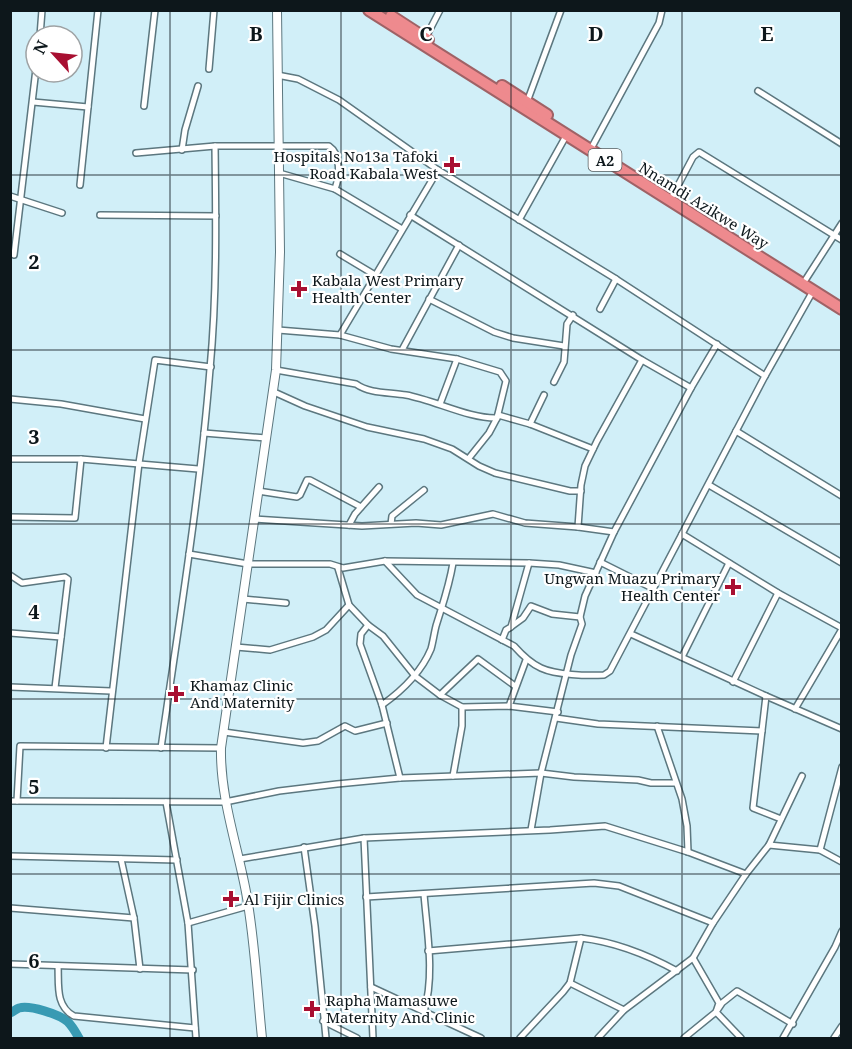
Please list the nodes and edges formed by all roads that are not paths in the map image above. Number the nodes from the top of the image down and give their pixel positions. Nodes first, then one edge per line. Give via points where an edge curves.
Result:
1 (98, 10) edge
2 (155, 10) edge
3 (214, 10) edge
4 (277, 10) edge
5 (369, 10) edge
6 (382, 10) edge
7 (440, 10) edge
8 (561, 10) edge
9 (662, 10) edge
10 (425, 39) junction
11 (209, 69) dead end
12 (277, 75) junction
13 (35, 84) edge
14 (198, 86) dead end
15 (758, 91) dead end
16 (33, 102) junction
17 (527, 102) junction
18 (144, 106) dead end
19 (88, 107) junction
20 (566, 136) junction
21 (842, 144) edge
22 (593, 145) junction
23 (215, 146) junction
24 (279, 146) junction
25 (182, 150) junction
26 (136, 153) dead end
27 (438, 170) junction
28 (279, 173) junction
29 (80, 185) dead end
30 (335, 189) junction
31 (673, 195) junction
32 (10, 196) edge
33 (21, 200) junction
34 (62, 213) dead end
35 (100, 215) dead end
36 (410, 215) junction
37 (216, 216) junction
38 (519, 220) junction
39 (842, 223) edge
40 (402, 229) junction
41 (834, 235) junction
42 (842, 240) edge
43 (459, 245) junction
44 (340, 254) dead end
45 (14, 255) dead end
46 (375, 275) junction
47 (616, 279) junction
48 (806, 279) junction
49 (813, 291) junction
50 (429, 299) junction
51 (842, 301) edge
52 (600, 309) dead end
53 (842, 309) edge
54 (573, 315) junction
55 (278, 330) junction
56 (340, 335) junction
57 (717, 344) junction
58 (564, 346) junction
59 (402, 350) junction
60 (457, 359) junction
61 (642, 360) junction
62 (211, 367) junction
63 (276, 370) junction
64 (765, 376) junction
65 (554, 382) dead end
66 (691, 388) junction
67 (274, 392) junction
68 (544, 394) dead end
69 (10, 399) edge
70 (440, 404) junction
71 (498, 417) junction
72 (145, 419) junction
73 (530, 424) junction
74 (736, 431) junction
75 (204, 433) junction
76 (266, 438) junction
77 (593, 449) junction
78 (469, 458) junction
79 (10, 459) edge
80 (81, 459) junction
81 (139, 463) junction
82 (198, 470) junction
83 (709, 485) junction
84 (379, 487) dead end
85 (424, 490) dead end
86 (258, 491) junction
87 (581, 491) junction
88 (842, 496) edge
89 (361, 507) junction
90 (10, 517) edge
91 (254, 519) junction
92 (391, 524) junction
93 (349, 525) junction
94 (578, 527) junction
95 (614, 532) junction
96 (682, 534) junction
97 (189, 554) junction
98 (385, 561) junction
99 (600, 562) junction
100 (453, 563) junction
101 (529, 563) junction
102 (729, 563) junction
103 (842, 563) edge
104 (248, 564) junction
105 (338, 568) junction
106 (596, 573) junction
107 (10, 575) edge
108 (652, 588) junction
109 (778, 592) junction
110 (243, 599) junction
111 (286, 603) dead end
112 (349, 605) junction
113 (443, 608) junction
114 (580, 617) junction
115 (368, 625) junction
116 (511, 627) junction
117 (842, 629) edge
118 (10, 633) edge
119 (631, 634) junction
120 (61, 637) junction
121 (502, 640) junction
122 (236, 647) junction
123 (682, 657) junction
124 (526, 660) junction
125 (567, 672) junction
126 (415, 676) junction
127 (733, 682) junction
128 (515, 686) junction
129 (10, 687) edge
130 (55, 688) junction
131 (111, 691) junction
132 (440, 695) junction
133 (766, 696) junction
134 (382, 705) junction
135 (509, 706) junction
136 (462, 707) junction
137 (795, 709) junction
138 (557, 715) junction
139 (387, 723) junction
140 (657, 726) junction
141 (842, 729) edge
142 (762, 731) junction
143 (224, 732) junction
144 (106, 748) junction
145 (161, 748) junction
146 (221, 748) junction
147 (842, 767) edge
148 (541, 772) junction
149 (453, 776) junction
150 (802, 776) dead end
151 (400, 778) junction
152 (675, 783) junction
153 (834, 791) junction
154 (842, 794) edge
155 (14, 801) edge
156 (166, 802) junction
157 (225, 802) junction
158 (781, 819) junction
159 (531, 830) junction
160 (364, 838) junction
161 (769, 845) junction
162 (304, 847) junction
163 (820, 850) junction
164 (688, 852) junction
165 (10, 856) edge
166 (121, 858) junction
167 (240, 859) junction
168 (177, 860) junction
169 (842, 862) edge
170 (746, 874) junction
171 (424, 894) junction
172 (366, 897) junction
173 (248, 906) junction
174 (10, 908) edge
175 (134, 918) junction
176 (188, 923) junction
177 (714, 923) junction
178 (842, 931) edge
179 (581, 938) junction
180 (838, 948) edge
181 (428, 951) junction
182 (693, 958) junction
183 (10, 964) edge
184 (58, 966) junction
185 (140, 969) junction
186 (193, 970) junction
187 (677, 970) junction
188 (570, 983) junction
189 (371, 987) junction
190 (624, 1010) junction
191 (424, 1012) junction
192 (716, 1012) junction
193 (323, 1021) junction
194 (793, 1024) junction
195 (842, 1026) edge
196 (195, 1028) junction
197 (196, 1038) edge
198 (262, 1038) edge
199 (326, 1038) edge
200 (357, 1038) edge
201 (373, 1038) edge
202 (480, 1038) edge
203 (520, 1038) edge
204 (598, 1038) edge
205 (684, 1038) edge
206 (741, 1038) edge
207 (783, 1038) edge
208 (834, 1038) edge

1 - 19 street
2 - 18 street
3 - 11 street
4 - 12 street
5 - 20 highway, Nnamdi Azikwe Way / A2
6 - 10 highway, Nnamdi Azikwe Way / A2
7 - 10 street
8 - 17 street
9 - 22 street via 659,23
10 - 17 highway, Nnamdi Azikwe Way / A2
12 - 24 street
12 - 27 street via 298,79 339,100
13 - 16 street
14 - 25 street
15 - 21 street
16 - 19 street
16 - 33 street
17 - 22 highway, Nnamdi Azikwe Way / A2
19 - 29 street
20 - 38 street
20 - 49 highway, Nnamdi Azikwe Way / A2
22 - 31 highway, Nnamdi Azikwe Way / A2
23 - 24 street
23 - 25 street
23 - 37 street
24 - 28 street
24 - 30 street via 333,148 338,168
25 - 26 street
27 - 36 street
27 - 38 street
28 - 30 street
28 - 55 street
30 - 40 street
31 - 41 street via 699,152
31 - 48 highway, Nnamdi Azikwe Way / A2
32 - 33 street
33 - 34 street
33 - 45 street
35 - 37 street
36 - 40 street
36 - 43 street
37 - 62 street
38 - 47 street
39 - 41 street
40 - 46 street
41 - 42 street
41 - 48 street
43 - 50 street
43 - 54 street
44 - 46 street
46 - 56 street
47 - 52 street
47 - 57 street
48 - 51 highway, Nnamdi Azikwe Way / A2
49 - 53 highway, Nnamdi Azikwe Way / A2
49 - 64 street
50 - 58 street via 494,332
50 - 59 street
54 - 58 street via 567,324
54 - 61 street
55 - 56 street
55 - 63 street
56 - 59 street
57 - 64 street
57 - 66 street
58 - 65 street via 564,362
59 - 60 street
60 - 70 street
60 - 71 street via 505,377
61 - 66 street
61 - 77 street
62 - 72 street via 155,360
62 - 75 street
63 - 67 street
63 - 70 street
64 - 74 street
66 - 95 street
67 - 76 street
67 - 78 street via 367,427 424,439
68 - 73 street
69 - 72 street
70 - 71 street via 484,417
71 - 73 street
71 - 78 street
72 - 81 street
73 - 77 street
74 - 83 street
74 - 88 street
75 - 76 street
75 - 82 street
76 - 86 street
77 - 87 street via 585,466
78 - 87 street via 503,475
79 - 80 street
80 - 81 street
80 - 90 street via 75,518
81 - 82 street
81 - 131 street
82 - 97 street
83 - 96 street
83 - 103 street
84 - 89 street
85 - 92 street via 392,516
86 - 89 street via 297,496 310,480
86 - 91 street
87 - 94 street
89 - 93 street
91 - 93 street
91 - 104 street
92 - 93 street
92 - 94 street via 441,525 493,514 525,523
94 - 95 street
95 - 99 street
96 - 102 street
96 - 108 street
97 - 104 street
97 - 145 street
98 - 100 street
98 - 105 street
98 - 113 street via 417,595
99 - 106 street
99 - 108 street
100 - 101 street
100 - 113 street
101 - 106 street
101 - 116 street
102 - 109 street
102 - 123 street
104 - 105 street via 330,564
104 - 110 street
105 - 112 street
106 - 114 street
107 - 120 street via 22,583 67,578
108 - 119 street
109 - 117 street
109 - 127 street
110 - 111 street
110 - 122 street
112 - 115 street
112 - 122 street via 326,630 313,637 270,650
113 - 121 street
113 - 126 street via 431,647
114 - 116 street via 552,614 531,606
114 - 125 street via 582,624
115 - 126 street via 383,636
115 - 134 street via 360,644
116 - 121 street
117 - 137 street
118 - 120 street
119 - 123 street
119 - 125 street via 604,675
120 - 130 street
121 - 124 street via 514,646
122 - 143 street
123 - 127 street
124 - 125 street via 541,668
124 - 128 street
125 - 138 street
126 - 132 street
126 - 134 street
127 - 133 street
128 - 132 street via 478,659
128 - 135 street
129 - 130 street
130 - 131 street
131 - 144 street
132 - 136 street
133 - 137 street
133 - 142 street
134 - 139 street
135 - 136 street
135 - 138 street
136 - 149 street
137 - 141 street
138 - 140 street via 598,724
138 - 148 street
139 - 143 street via 355,731 345,726 318,741 303,743
139 - 151 street
140 - 142 street
140 - 152 street
142 - 158 street via 753,808
143 - 146 street
144 - 145 street
144 - 155 street via 20,746
145 - 146 street
146 - 157 street
147 - 153 street
148 - 149 street
148 - 152 street
148 - 159 street
149 - 151 street
150 - 158 street
151 - 157 street via 290,790
152 - 164 street via 686,817
153 - 154 street
153 - 163 street
155 - 156 street
156 - 157 street
156 - 168 street
157 - 167 street
158 - 161 street
159 - 160 street
159 - 164 street via 605,826
160 - 162 street
160 - 172 street
161 - 163 street
161 - 170 street
162 - 167 street
162 - 193 street
163 - 169 street
164 - 170 street
165 - 166 street
166 - 168 street
166 - 175 street
167 - 173 street
168 - 176 street
170 - 177 street
171 - 172 street
171 - 177 street via 594,883 619,886
171 - 181 street
172 - 189 street
173 - 176 street
173 - 198 street
174 - 175 street
175 - 185 street
176 - 186 street
177 - 182 street
178 - 180 street
179 - 181 street
179 - 187 street via 615,944
179 - 188 street
180 - 194 street
181 - 191 street via 428,998
182 - 187 street
182 - 192 street via 718,999
183 - 184 street
184 - 185 street
184 - 196 street via 60,1000 63,1008 74,1016
185 - 186 street
186 - 196 street
187 - 190 street
188 - 190 street
188 - 203 street
189 - 191 street
189 - 201 street
190 - 204 street
191 - 202 street
192 - 194 street via 737,991
192 - 205 street
192 - 206 street
193 - 199 street
193 - 200 street
194 - 207 street
195 - 208 street
196 - 197 street

